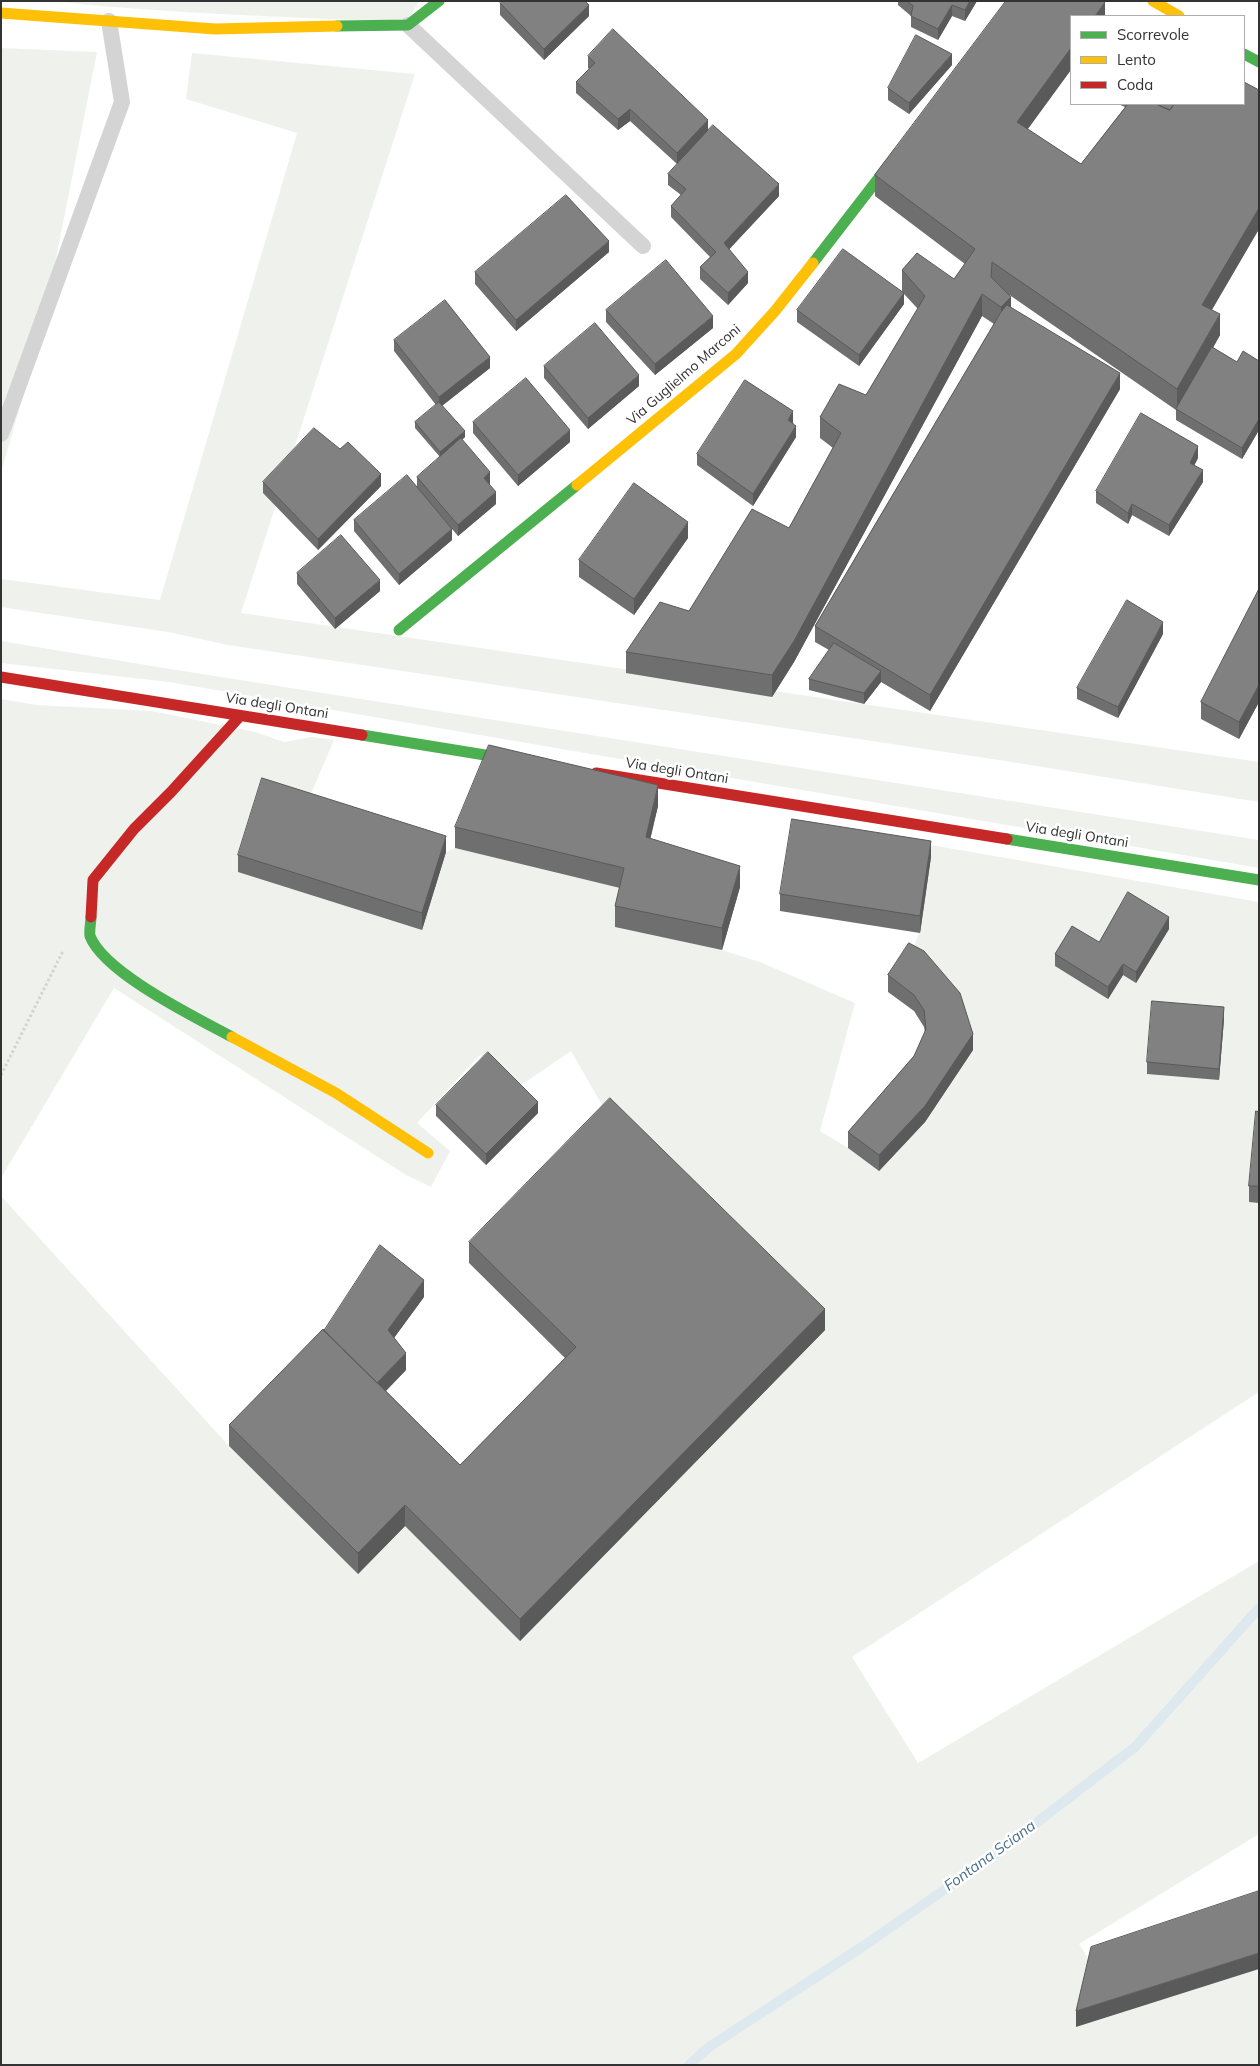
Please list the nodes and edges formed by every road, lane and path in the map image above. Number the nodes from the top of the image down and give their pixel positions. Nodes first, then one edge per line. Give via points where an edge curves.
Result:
1 (439, 1) edge
2 (1153, 1) edge
3 (1, 13) edge
4 (1177, 15) edge
5 (109, 21) junction
6 (408, 25) junction
7 (1245, 55) edge
8 (1259, 62) edge
9 (907, 140) edge
10 (643, 246) dead end
11 (1, 434) edge
12 (399, 630) dead end
13 (1, 677) edge
14 (240, 716) junction
15 (534, 763) edge
16 (583, 771) edge
17 (1259, 880) edge
18 (67, 945) dead end
19 (1, 1075) edge
20 (428, 1153) dead end

1 - 6 street
2 - 4 street
3 - 5 street
5 - 6 street via 214,29
5 - 11 lane via 122,102
6 - 10 lane
7 - 8 street
9 - 12 street, Via Guglielmo Marconi via 775,311 736,354
13 - 14 street, Via degli Ontani
14 - 15 street, Via degli Ontani
14 - 20 street via 134,829 93,880 90,936 104,956 152,994 336,1092
16 - 17 street, Via degli Ontani
18 - 19 path

